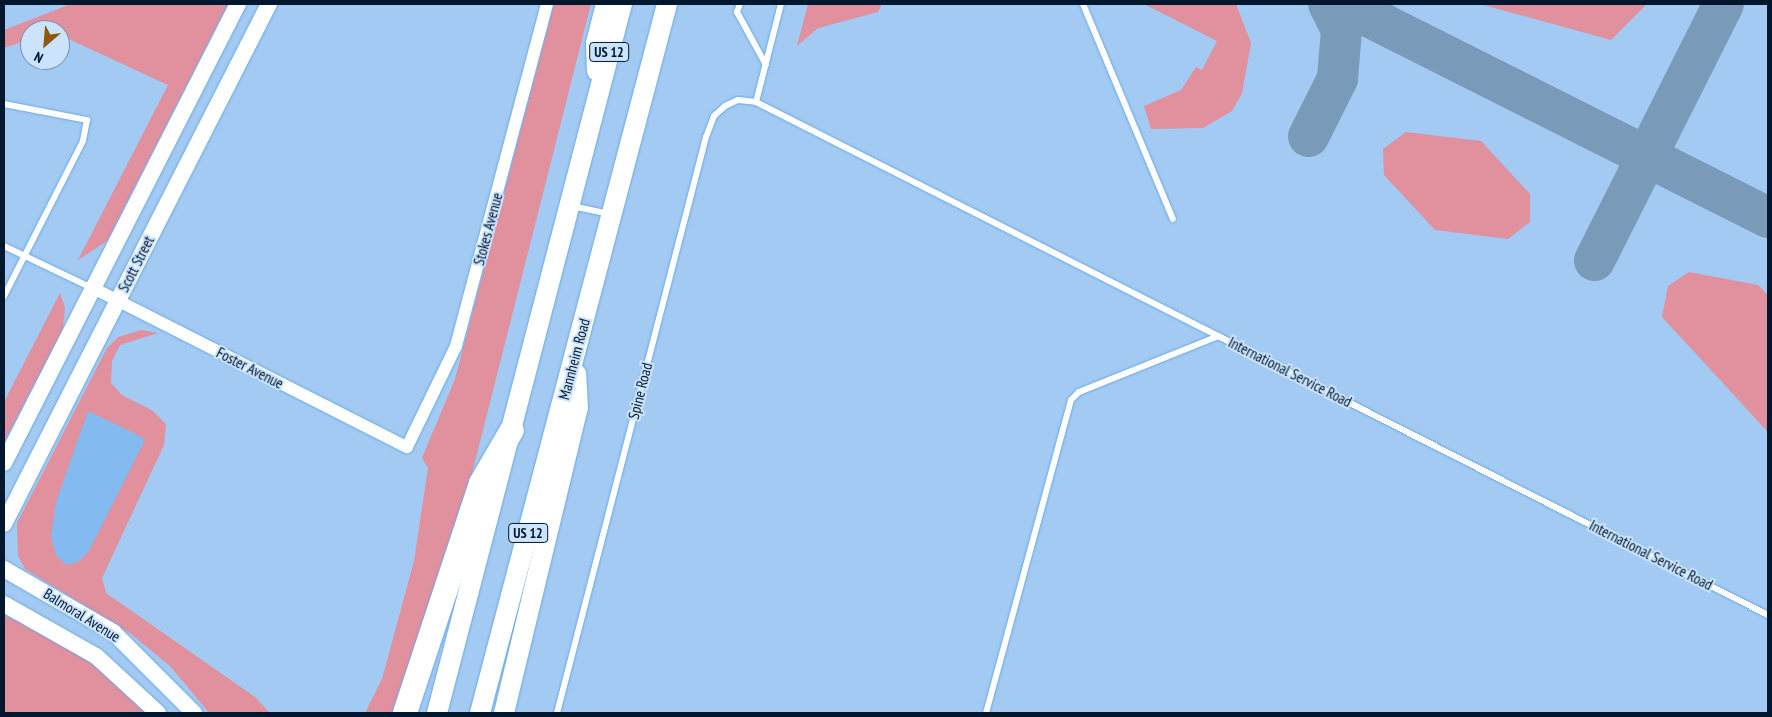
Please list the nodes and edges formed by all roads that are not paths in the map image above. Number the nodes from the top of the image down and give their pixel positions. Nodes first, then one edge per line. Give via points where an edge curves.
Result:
1 (238, 4) edge
2 (269, 4) edge
3 (547, 4) edge
4 (606, 4) edge
5 (622, 4) edge
6 (667, 4) edge
7 (740, 4) edge
8 (782, 4) edge
9 (1083, 4) edge
10 (766, 65) junction
11 (597, 99) junction
12 (756, 102) junction
13 (4, 104) edge
14 (569, 205) junction
15 (613, 214) junction
16 (1173, 218) dead end
17 (4, 246) edge
18 (25, 256) junction
19 (93, 288) junction
20 (4, 296) edge
21 (118, 300) junction
22 (1218, 336) junction
23 (575, 352) junction
24 (512, 430) junction
25 (407, 447) joint
26 (4, 463) edge
27 (4, 524) edge
28 (4, 569) edge
29 (4, 604) edge
30 (1768, 614) edge
31 (158, 713) edge
32 (194, 713) edge
33 (405, 713) edge
34 (437, 713) edge
35 (480, 713) edge
36 (504, 713) edge
37 (557, 713) edge
38 (986, 713) edge

1 - 19 street, Scott Street
2 - 21 street, Scott Street
3 - 25 street, Stokes Avenue via 456,346
4 - 11 main road via 596,44
5 - 11 main road, US 12
6 - 15 main road, Mannheim Road / US 12
7 - 10 lane via 737,12
8 - 10 lane
9 - 16 lane
10 - 12 lane
11 - 14 main road, US 12
12 - 22 lane
12 - 37 lane, Spine Road via 738,100 726,106 714,116 706,137
13 - 18 lane via 87,120 83,142
14 - 15 lane
14 - 24 main road, US 12
15 - 23 main road, Mannheim Road / US 12
17 - 18 lane
18 - 19 lane
18 - 20 lane
19 - 21 street, Foster Avenue
19 - 26 street, Scott Street
21 - 25 street, Foster Avenue
21 - 27 street, Scott Street
22 - 30 lane, International Service Road
22 - 38 lane, International Service Road via 1079,392 1071,400
23 - 35 main road, Mannheim Road / US 12
23 - 36 main road via 578,408
24 - 33 highway via 482,483
24 - 34 main road, US 12
28 - 32 street, Balmoral Avenue via 113,632
29 - 31 street, Balmoral Avenue via 96,656

